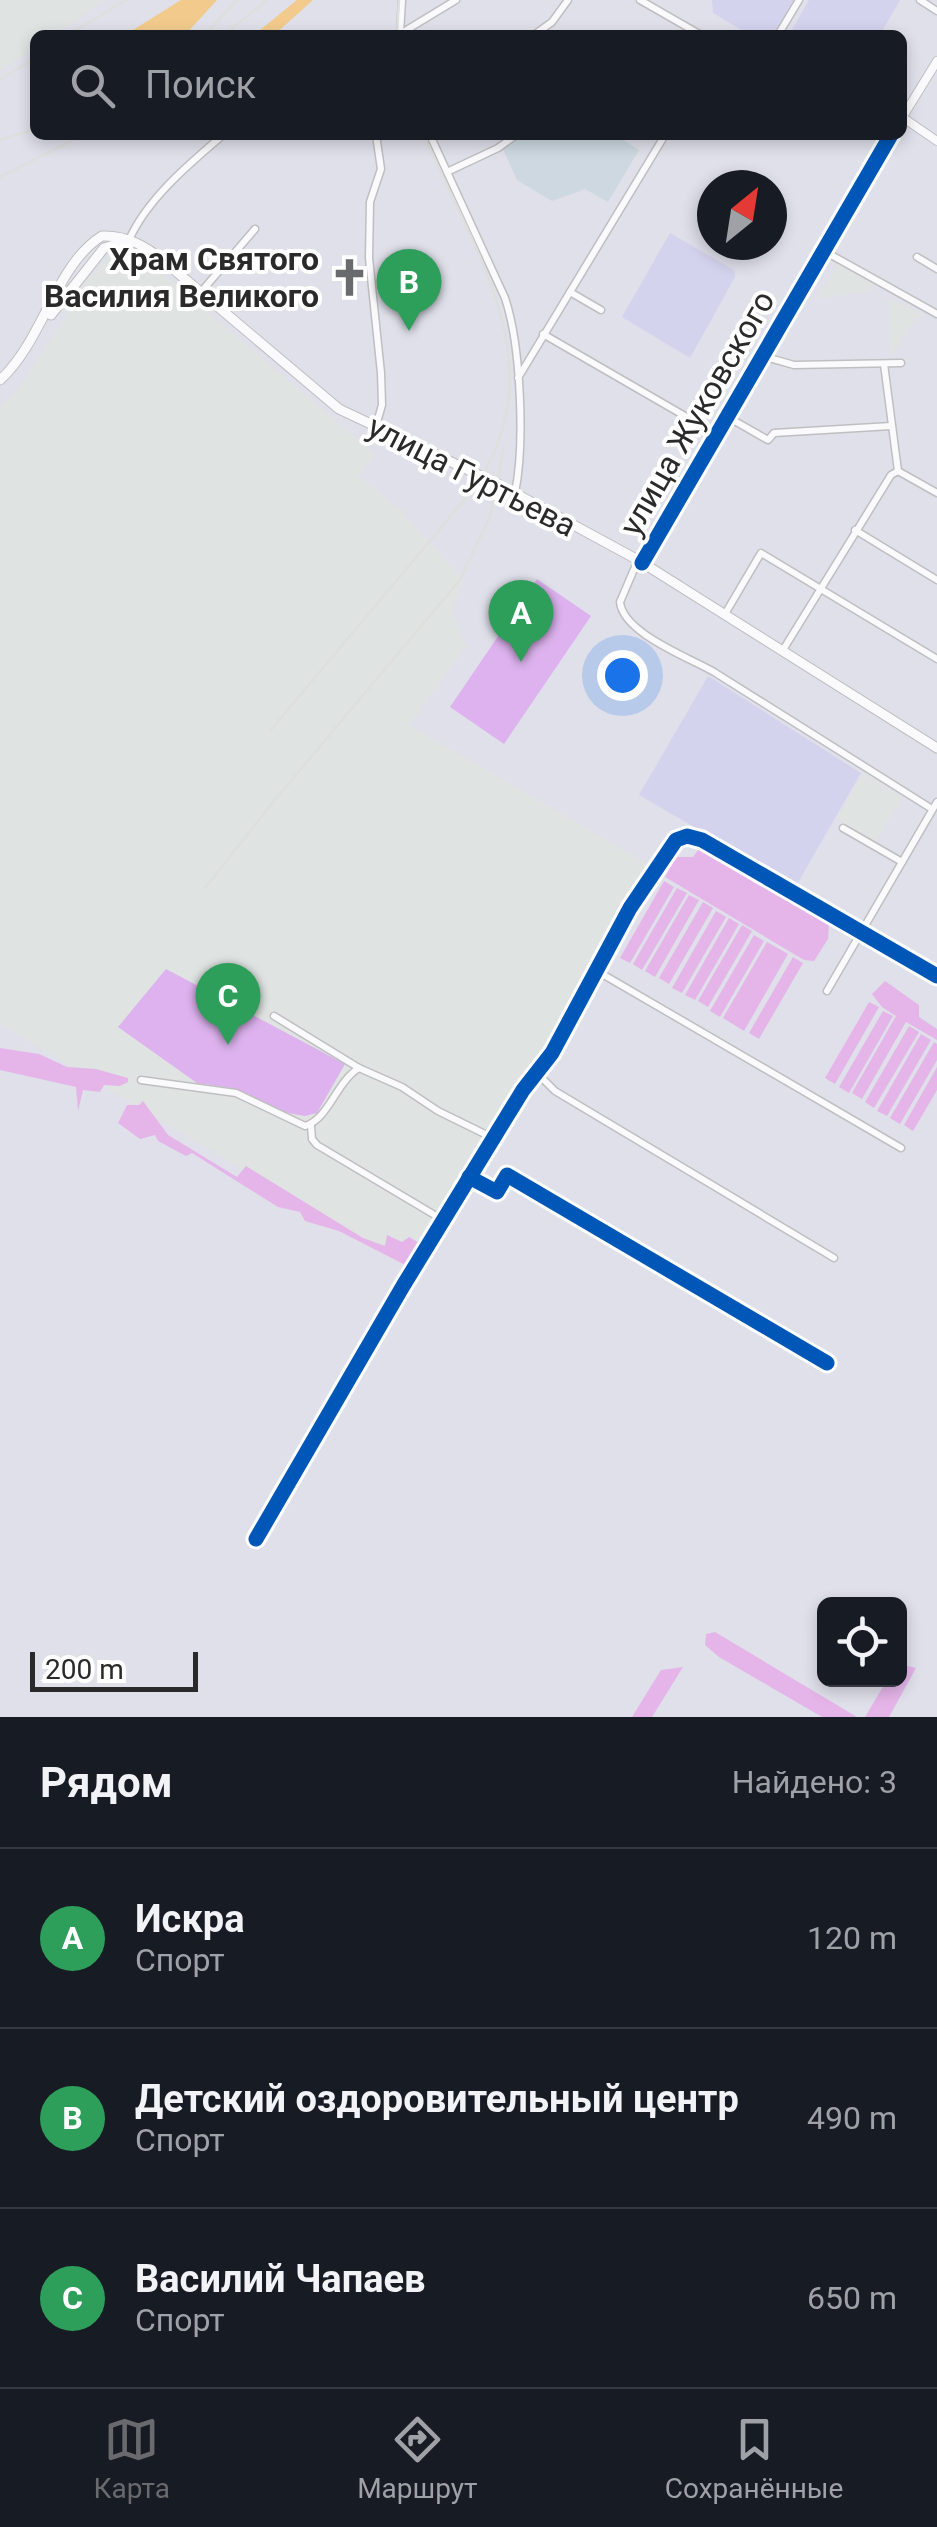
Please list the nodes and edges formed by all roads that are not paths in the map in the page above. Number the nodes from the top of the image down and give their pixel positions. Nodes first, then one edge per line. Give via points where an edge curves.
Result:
1 (402, 0) edge
2 (456, 0) edge
3 (568, 0) edge
4 (640, 0) edge
5 (799, 0) edge
6 (920, 0) edge
7 (937, 10) edge
8 (400, 30) edge
9 (408, 30) edge
10 (541, 30) edge
11 (692, 30) edge
12 (781, 30) edge
13 (937, 61) edge
14 (907, 109) edge
15 (907, 121) edge
16 (217, 140) edge
17 (377, 140) edge
18 (432, 140) edge
19 (509, 140) edge
20 (662, 140) edge
21 (889, 140) edge
22 (937, 142) edge
23 (447, 172) junction
24 (254, 229) dead end
25 (129, 240) junction
26 (824, 251) junction
27 (917, 257) dead end
28 (937, 269) edge
29 (201, 292) junction
30 (570, 292) junction
31 (601, 310) dead end
32 (937, 314) edge
33 (543, 334) junction
34 (761, 356) junction
35 (901, 363) dead end
36 (884, 364) junction
37 (0, 380) edge
38 (516, 380) junction
39 (726, 416) junction
40 (376, 426) junction
41 (892, 426) junction
42 (716, 434) junction
43 (898, 471) junction
44 (515, 493) junction
45 (937, 493) edge
46 (855, 530) junction
47 (640, 562) junction
48 (937, 580) edge
49 (821, 587) junction
50 (726, 614) junction
51 (783, 650) junction
52 (937, 659) edge
53 (937, 748) edge
54 (935, 806) edge
55 (843, 828) dead end
56 (902, 862) junction
57 (862, 932) junction
58 (598, 971) junction
59 (937, 976) edge
60 (827, 992) dead end
61 (274, 1016) dead end
62 (359, 1068) junction
63 (537, 1073) junction
64 (141, 1080) dead end
65 (311, 1126) junction
66 (493, 1138) junction
67 (900, 1148) dead end
68 (469, 1177) junction
69 (443, 1220) junction
70 (834, 1258) dead end
71 (828, 1363) dead end
72 (256, 1540) dead end

1 - 8 street
2 - 9 street
3 - 10 street
4 - 11 street
5 - 12 street
6 - 7 street
13 - 14 street
15 - 22 street
16 - 25 street via 178,175
17 - 40 street via 381,169 370,202 369,269 382,396
18 - 23 street
19 - 23 street
20 - 30 street
21 - 26 street, улица Жуковского
23 - 38 street via 508,308
24 - 29 street
25 - 29 main road, улица Гуртьева
25 - 37 main road via 97,239 65,276
26 - 32 street
26 - 34 street, улица Жуковского
27 - 28 street
29 - 40 main road, улица Гуртьева via 324,398
30 - 31 street
30 - 33 street
33 - 38 street
33 - 42 street
34 - 36 street via 794,365
34 - 39 street, улица Жуковского
35 - 36 street
36 - 41 street
38 - 44 street
39 - 41 street via 768,440 774,433
39 - 42 street, улица Жуковского
40 - 44 main road, улица Гуртьева
41 - 43 street
42 - 47 street, улица Жуковского
43 - 45 street
43 - 46 street
44 - 47 main road, улица Гуртьева
46 - 48 street
46 - 49 street
47 - 50 main road, улица Гуртьева
47 - 54 street, улица Жуковского via 620,602 626,620
49 - 50 street via 762,552
49 - 51 street
49 - 52 street
50 - 51 main road, улица Гуртьева
51 - 53 main road, улица Гуртьева
54 - 56 street
55 - 56 street
56 - 57 street
57 - 58 street via 702,840 682,836 654,868
57 - 59 street
57 - 60 street
58 - 63 street
58 - 67 street
61 - 62 street
62 - 65 street
62 - 66 street
63 - 66 street
63 - 70 street via 555,1091
64 - 65 street via 236,1094
65 - 69 street via 318,1144
66 - 68 street
68 - 69 street
68 - 71 street via 497,1192 507,1176
69 - 72 street

